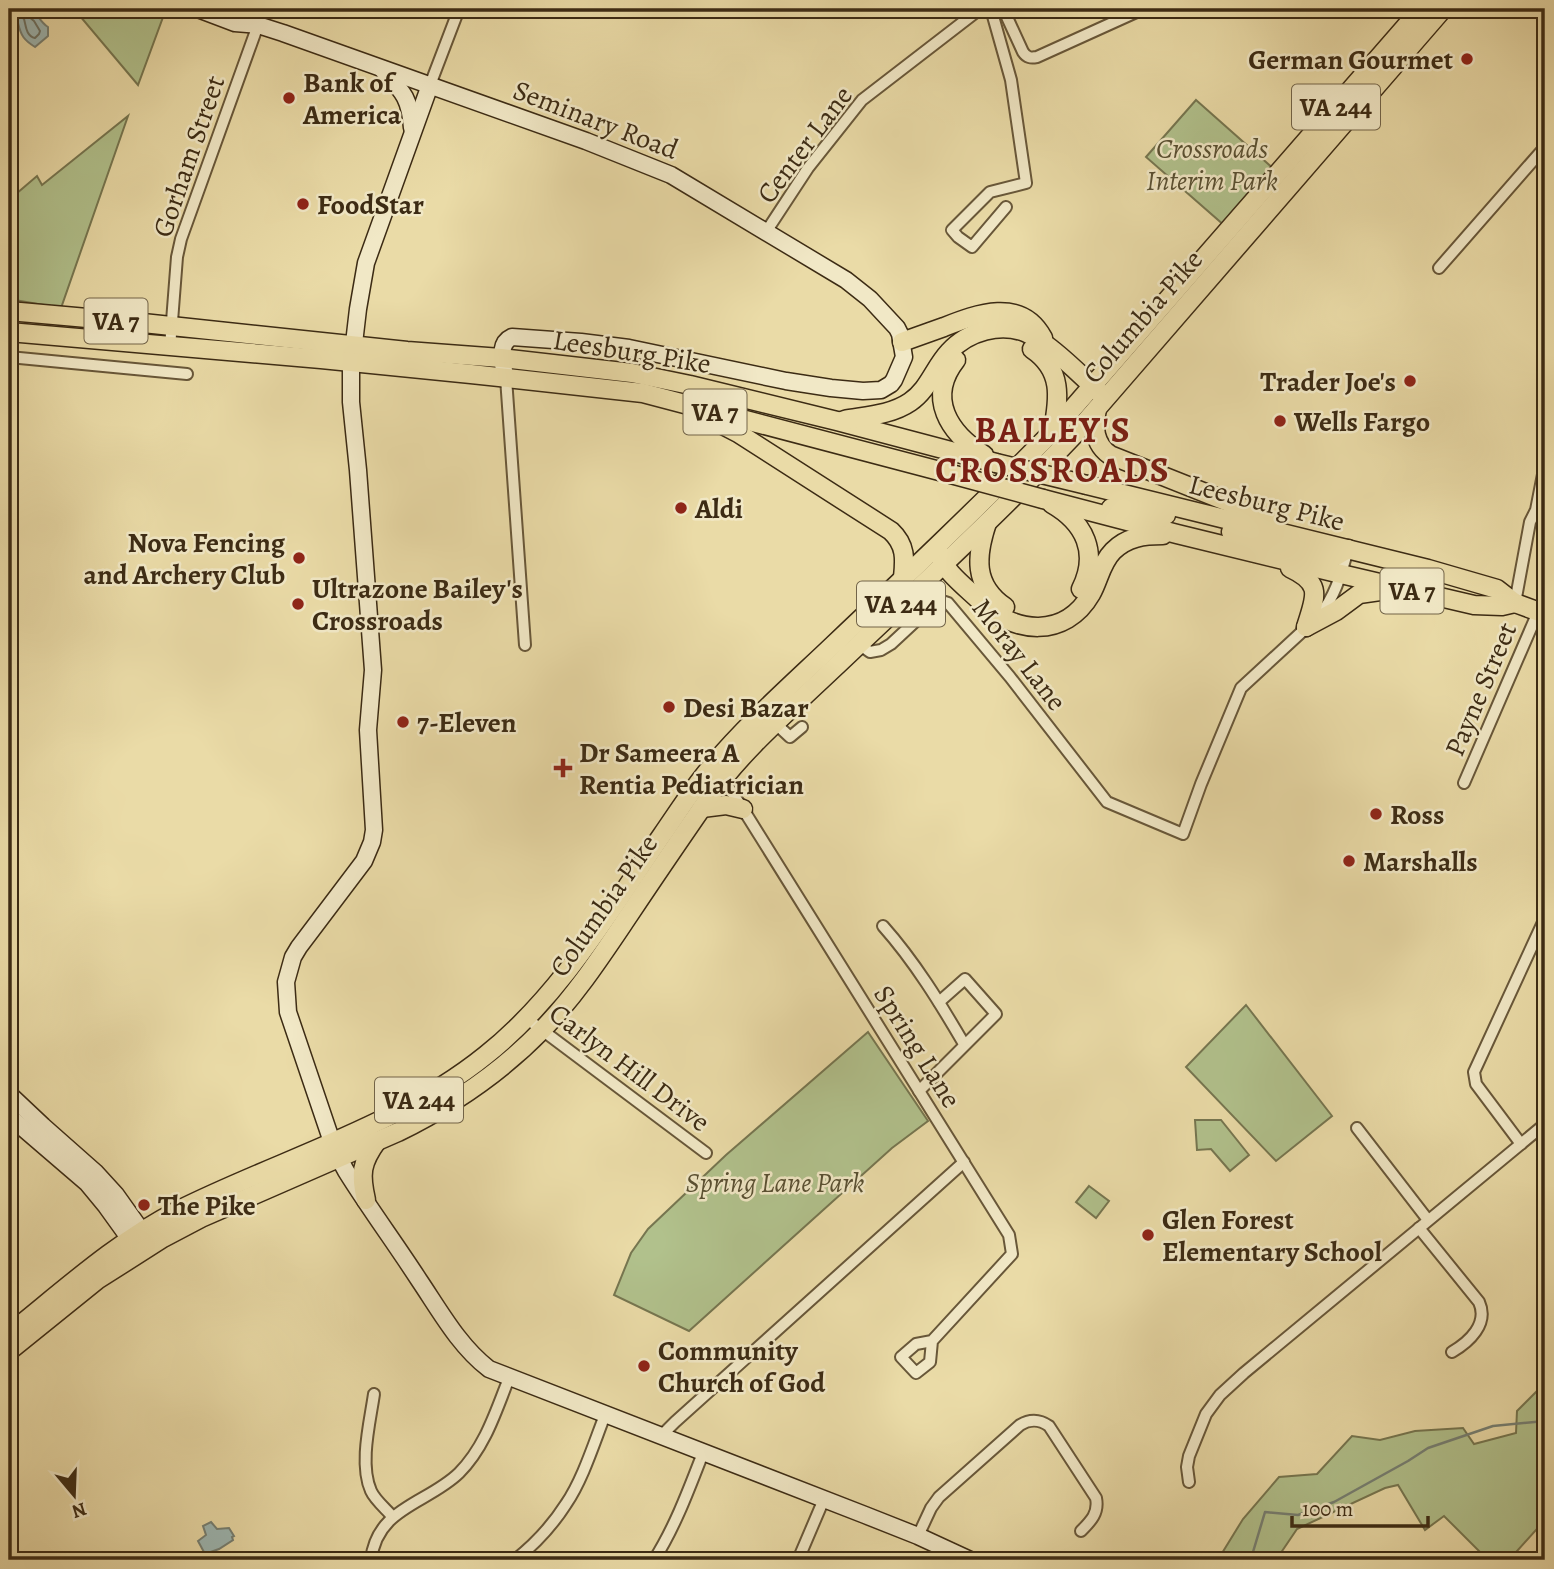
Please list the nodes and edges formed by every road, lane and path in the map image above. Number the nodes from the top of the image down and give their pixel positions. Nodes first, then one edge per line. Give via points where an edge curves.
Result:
1 (198, 9) edge
2 (238, 9) edge
3 (459, 9) edge
4 (980, 9) edge
5 (991, 9) edge
6 (1005, 9) edge
7 (1143, 9) edge
8 (1421, 9) edge
9 (1441, 9) edge
10 (258, 24) junction
11 (380, 67) junction
12 (430, 85) junction
13 (412, 132) junction
14 (1545, 147) edge
15 (1006, 206) dead end
16 (766, 232) junction
17 (1439, 268) dead end
18 (9, 311) edge
19 (886, 318) junction
20 (172, 326) junction
21 (9, 332) edge
22 (902, 342) junction
23 (354, 344) junction
24 (170, 347) junction
25 (1048, 347) junction
26 (9, 357) edge
27 (502, 358) junction
28 (351, 363) junction
29 (899, 366) junction
30 (187, 374) dead end
31 (506, 378) junction
32 (643, 393) junction
33 (1099, 398) junction
34 (837, 421) junction
35 (1053, 431) junction
36 (996, 463) junction
37 (1545, 464) edge
38 (1065, 507) junction
39 (988, 520) junction
40 (1177, 534) junction
41 (1291, 534) junction
42 (940, 543) junction
43 (1348, 549) junction
44 (1261, 555) junction
45 (943, 564) junction
46 (1341, 574) junction
47 (903, 578) junction
48 (1404, 589) junction
49 (1515, 603) junction
50 (1541, 613) edge
51 (1306, 627) junction
52 (853, 639) junction
53 (525, 645) dead end
54 (776, 724) junction
55 (802, 727) dead end
56 (716, 774) junction
57 (1464, 783) dead end
58 (702, 808) junction
59 (743, 809) junction
60 (1545, 918) edge
61 (883, 926) dead end
62 (939, 1002) junction
63 (526, 1018) junction
64 (542, 1030) junction
65 (964, 1044) junction
66 (919, 1091) junction
67 (9, 1094) edge
68 (9, 1116) edge
69 (1545, 1125) edge
70 (1357, 1128) dead end
71 (377, 1142) junction
72 (1521, 1144) junction
73 (335, 1150) junction
74 (706, 1153) dead end
75 (964, 1163) junction
76 (366, 1200) junction
77 (1423, 1224) junction
78 (140, 1242) junction
79 (9, 1334) edge
80 (932, 1340) dead end
81 (9, 1351) edge
82 (1452, 1352) dead end
83 (509, 1378) junction
84 (374, 1394) dead end
85 (605, 1415) junction
86 (661, 1436) junction
87 (703, 1453) junction
88 (1189, 1482) dead end
89 (824, 1499) junction
90 (392, 1516) junction
91 (1081, 1531) dead end
92 (918, 1536) junction
93 (944, 1555) edge
94 (371, 1560) edge
95 (515, 1560) edge
96 (654, 1560) edge
97 (798, 1560) edge
98 (970, 1560) edge

1 - 10 main road, Seminary Road via 235,23
2 - 10 main road, Seminary Road
3 - 12 street
4 - 16 street, Center Lane via 862,100 808,168
5 - 15 street via 1011,80 1026,183 990,192 952,230 972,247
6 - 7 street via 1023,52 1030,58
8 - 33 main road, Columbia Pike / VA 244
9 - 33 main road, Columbia Pike / VA 244
10 - 11 main road, Seminary Road
10 - 20 street, Gorham Street via 181,239
11 - 12 main road, Seminary Road
11 - 13 main road via 408,101
12 - 13 main road
12 - 16 main road, Seminary Road via 671,175
13 - 23 main road via 366,263
14 - 17 street
16 - 19 main road, Seminary Road via 846,280
18 - 20 main road, Leesburg Pike / VA 7
19 - 22 main road, Seminary Road via 897,328
19 - 29 main road, Seminary Road
20 - 23 main road, Leesburg Pike / VA 7
20 - 24 street, Gorham Street
21 - 24 main road, Leesburg Pike / VA 7
22 - 25 main road via 976,314 999,312 1032,324
22 - 29 main road via 904,355
23 - 27 main road, Leesburg Pike / VA 7
23 - 28 main road
24 - 28 main road, Leesburg Pike / VA 7
25 - 33 main road
25 - 34 main road via 1020,330 980,331 948,353 910,402 887,412
26 - 30 street
27 - 29 main road via 509,338 555,340 629,348 786,381 863,391 886,388
27 - 31 main road
27 - 34 main road, Leesburg Pike / VA 7 via 632,373
28 - 31 main road, Leesburg Pike / VA 7
28 - 73 main road via 373,670 368,730 374,830 364,861 299,947 286,982 294,1033
31 - 32 main road, Leesburg Pike / VA 7
31 - 53 street
32 - 38 main road, Leesburg Pike / VA 7, bridge
32 - 47 main road via 738,433 891,531 904,549
33 - 35 main road, Columbia Pike / VA 244
33 - 39 main road, Columbia Pike / VA 244 via 1053,457
33 - 41 main road via 1096,438 1110,455 1251,511
34 - 36 main road, Leesburg Pike / VA 7
35 - 36 main road via 1058,391 1047,361 1029,347 1008,340 989,340 972,347 949,370 943,390 945,411 955,432
35 - 42 main road, Columbia Pike / VA 244
36 - 41 main road, Leesburg Pike / VA 7, bridge
37 - 49 street, Payne Street
38 - 39 main road via 1086,540 1088,570 1073,599 1043,615 1012,611 983,584 979,559
38 - 40 main road, Leesburg Pike / VA 7
38 - 43 main road via 1174,517 1325,557
39 - 45 main road, Columbia Pike / VA 244
40 - 44 main road, Leesburg Pike / VA 7
40 - 45 main road via 1140,536 1123,543 1106,560 1084,604 1066,619 1044,626 1023,626 1000,618
41 - 43 main road, Leesburg Pike / VA 7
42 - 45 main road
42 - 47 main road, Columbia Pike / VA 244
43 - 46 street
43 - 49 main road, Leesburg Pike / VA 7 via 1497,589
44 - 46 main road, Leesburg Pike / VA 7
44 - 51 main road via 1311,583 1314,598
45 - 52 main road, Columbia Pike / VA 244
46 - 48 main road, Leesburg Pike / VA 7
46 - 51 street via 1329,603
47 - 52 main road, Columbia Pike / VA 244
48 - 49 main road, Leesburg Pike / VA 7 via 1474,605
48 - 51 main road via 1359,594
49 - 50 main road, Leesburg Pike / VA 7
50 - 57 street, Payne Street
51 - 52 street, Moray Lane via 1241,688 1183,834 1107,802 949,603 934,604 885,649 872,652
52 - 54 main road, Columbia Pike / VA 244
52 - 56 main road, Columbia Pike / VA 244 via 752,723
54 - 55 street via 790,737
54 - 56 main road, Columbia Pike / VA 244
56 - 58 main road, Columbia Pike / VA 244
56 - 59 street, Spring Lane
56 - 63 main road, Columbia Pike / VA 244
58 - 59 main road via 726,805
58 - 64 main road, Columbia Pike / VA 244 via 583,981
59 - 66 street, Spring Lane
60 - 72 street via 1470,1079
61 - 62 street
62 - 65 street
62 - 65 street via 965,979 996,1014
63 - 64 street, Carlyn Hill Drive
63 - 73 main road, Columbia Pike / VA 244 via 488,1053 431,1093
64 - 71 main road, Columbia Pike / VA 244 via 458,1098
64 - 74 street, Carlyn Hill Drive
65 - 66 street
66 - 75 street, Spring Lane
67 - 78 main road via 116,1195
68 - 78 main road via 87,1183
69 - 72 street
70 - 77 street
71 - 73 main road, Columbia Pike / VA 244
71 - 76 main road via 362,1170
72 - 77 street
73 - 76 main road
73 - 78 main road, Columbia Pike / VA 244 via 242,1201
73 - 78 main road, Columbia Pike / VA 244 via 220,1191 167,1217
75 - 80 street, Spring Lane via 1009,1235 1012,1254
75 - 86 street
76 - 83 main road via 454,1333 480,1362
77 - 82 street via 1482,1307 1477,1329
77 - 88 street via 1220,1395 1206,1413 1189,1456
78 - 79 main road, Columbia Pike via 99,1262
78 - 81 main road, Columbia Pike
83 - 85 main road
83 - 90 street via 474,1455 441,1487
84 - 90 street via 366,1470 372,1492
85 - 86 main road
85 - 95 street via 567,1503 538,1541
86 - 87 main road
87 - 89 main road
87 - 96 street
89 - 92 main road
89 - 97 street
90 - 94 street
91 - 92 street via 1096,1512 1096,1499 1049,1426 1031,1421 1020,1425 939,1497
92 - 93 main road
93 - 98 main road

